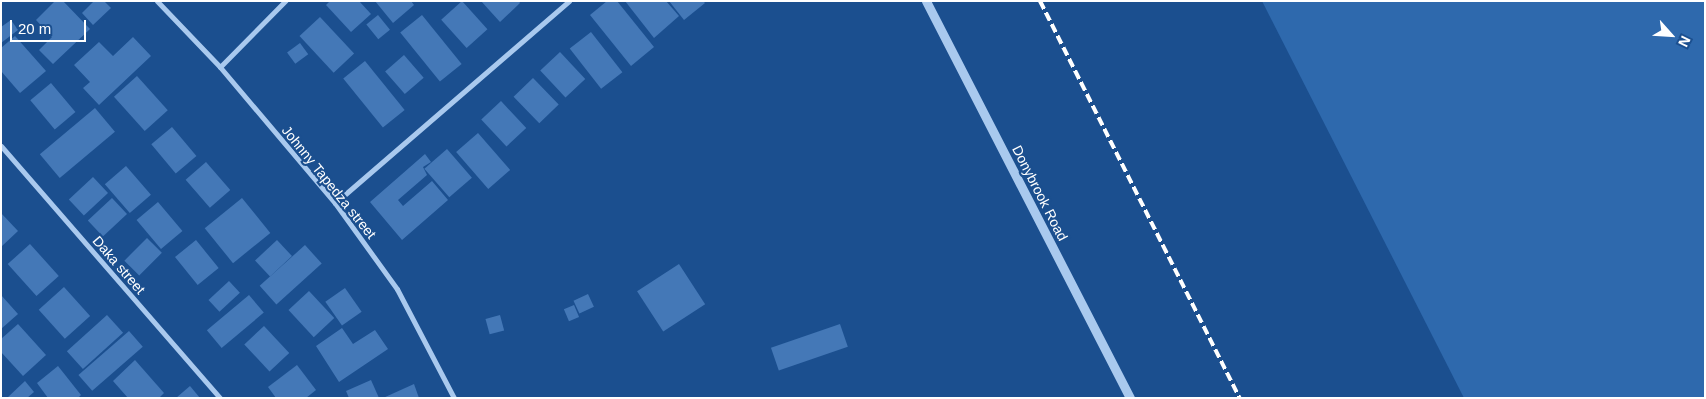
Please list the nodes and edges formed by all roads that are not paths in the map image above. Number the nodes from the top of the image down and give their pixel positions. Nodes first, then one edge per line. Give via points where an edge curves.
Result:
1 (157, 1) edge
2 (286, 1) edge
3 (569, 1) edge
4 (926, 1) edge
5 (220, 67) junction
6 (1, 146) edge
7 (335, 203) junction
8 (220, 398) edge
9 (454, 398) edge
10 (1130, 398) edge

1 - 5 street, Johnny Tapedza street
2 - 5 street
3 - 7 street
4 - 10 street, Donybrook Road
5 - 7 street, Johnny Tapedza street
6 - 8 street, Daka street
7 - 9 street, Johnny Tapedza street via 397,289

